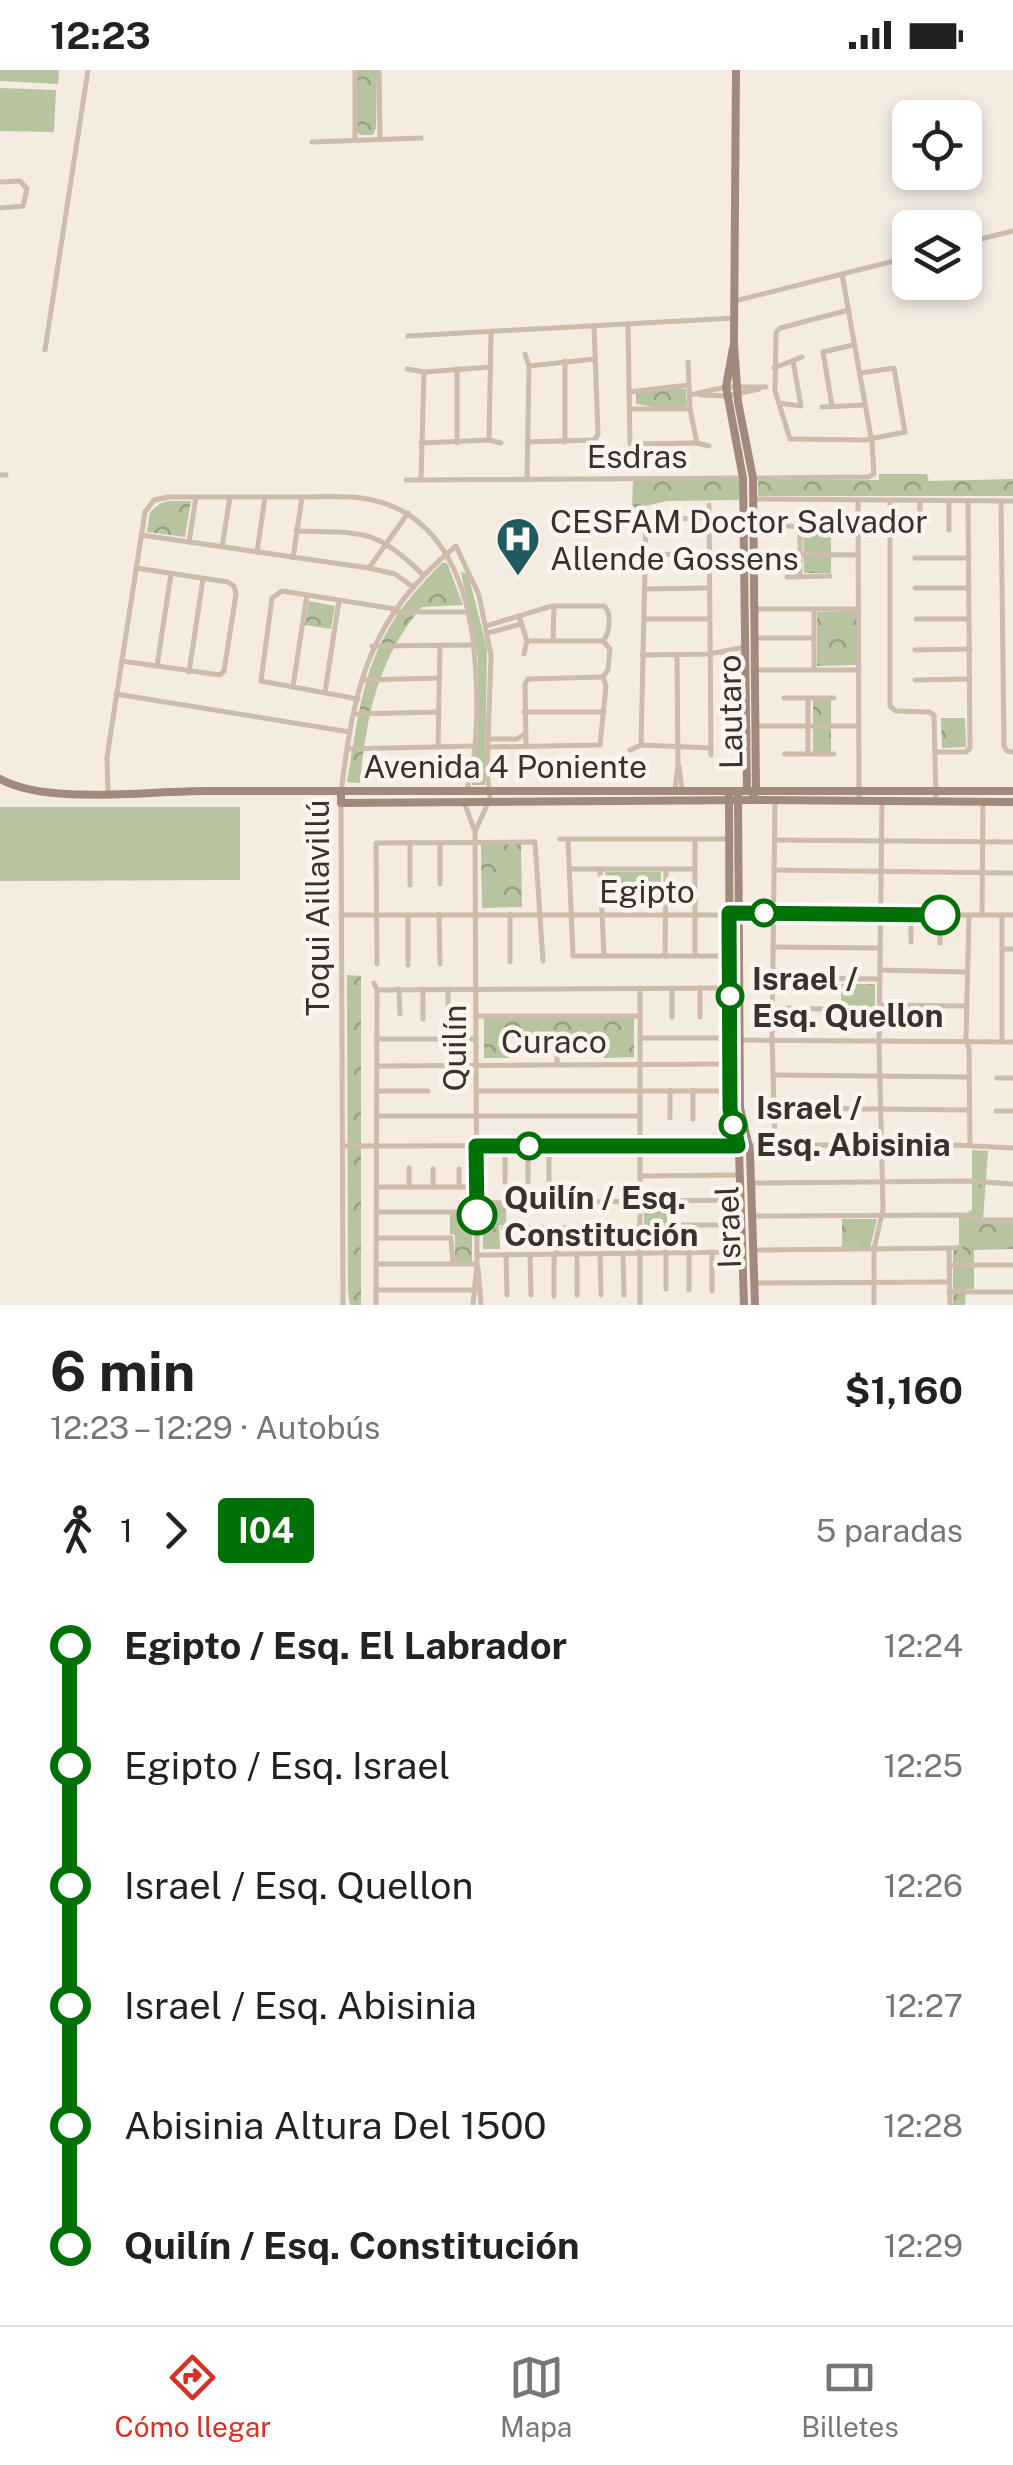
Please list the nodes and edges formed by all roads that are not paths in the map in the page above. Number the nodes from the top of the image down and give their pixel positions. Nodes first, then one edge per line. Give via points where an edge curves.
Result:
1 (88, 70) edge
2 (354, 70) edge
3 (380, 70) edge
4 (736, 70) edge
5 (380, 137) junction
6 (421, 138) dead end
7 (355, 140) junction
8 (312, 142) dead end
9 (0, 182) edge
10 (0, 208) edge
11 (1013, 231) edge
12 (982, 239) edge
13 (892, 262) edge
14 (842, 274) junction
15 (735, 301) junction
16 (849, 310) junction
17 (734, 318) junction
18 (628, 324) junction
19 (594, 326) junction
20 (490, 331) junction
21 (408, 336) dead end
22 (855, 344) junction
23 (44, 350) dead end
24 (524, 354) dead end
25 (802, 357) dead end
26 (595, 360) junction
27 (793, 360) junction
28 (565, 361) junction
29 (688, 362) dead end
30 (529, 366) junction
31 (491, 367) junction
32 (774, 368) junction
33 (408, 369) dead end
34 (457, 369) junction
35 (424, 372) junction
36 (860, 373) junction
37 (688, 385) junction
38 (775, 385) junction
39 (732, 391) junction
40 (629, 392) junction
41 (689, 396) junction
42 (778, 403) junction
43 (865, 405) junction
44 (832, 406) junction
45 (822, 407) dead end
46 (690, 408) junction
47 (630, 409) junction
48 (595, 439) junction
49 (871, 439) junction
50 (489, 440) junction
51 (457, 442) junction
52 (527, 442) junction
53 (566, 442) junction
54 (421, 443) junction
55 (697, 443) junction
56 (501, 444) dead end
57 (709, 446) dead end
58 (599, 451) dead end
59 (742, 478) junction
60 (753, 478) junction
61 (526, 479) junction
62 (406, 480) dead end
63 (421, 480) junction
64 (196, 497) junction
65 (230, 497) junction
66 (265, 497) junction
67 (302, 497) junction
68 (754, 500) junction
69 (858, 500) junction
70 (890, 500) junction
71 (920, 500) junction
72 (950, 500) junction
73 (968, 500) junction
74 (1002, 501) junction
75 (1013, 501) edge
76 (710, 505) dead end
77 (408, 513) junction
78 (710, 518) junction
79 (786, 526) dead end
80 (800, 528) junction
81 (832, 528) dead end
82 (950, 530) dead end
83 (296, 531) junction
84 (749, 532) junction
85 (920, 534) dead end
86 (141, 535) junction
87 (189, 542) junction
88 (388, 542) junction
89 (222, 547) junction
90 (257, 552) junction
91 (446, 554) junction
92 (708, 554) junction
93 (749, 554) junction
94 (800, 554) junction
95 (858, 554) junction
96 (648, 556) junction
97 (293, 558) junction
98 (915, 558) dead end
99 (969, 558) junction
100 (136, 568) junction
101 (369, 568) junction
102 (470, 570) junction
103 (171, 574) junction
104 (456, 574) junction
105 (423, 575) junction
106 (830, 576) dead end
107 (787, 577) dead end
108 (800, 577) junction
109 (204, 579) junction
110 (413, 587) junction
111 (645, 588) junction
112 (709, 588) junction
113 (915, 588) dead end
114 (969, 588) junction
115 (307, 596) junction
116 (339, 601) junction
117 (554, 606) junction
118 (754, 609) junction
119 (814, 609) junction
120 (858, 609) junction
121 (394, 610) junction
122 (468, 612) junction
123 (709, 619) junction
124 (916, 619) dead end
125 (969, 619) junction
126 (520, 620) junction
127 (644, 620) junction
128 (487, 630) junction
129 (755, 638) junction
130 (814, 638) junction
131 (527, 641) junction
132 (553, 641) junction
133 (603, 641) junction
134 (474, 644) junction
135 (440, 645) junction
136 (372, 646) junction
137 (915, 650) dead end
138 (970, 650) junction
139 (745, 652) junction
140 (524, 654) dead end
141 (710, 654) junction
142 (642, 655) junction
143 (676, 655) junction
144 (122, 661) junction
145 (156, 666) junction
146 (755, 670) junction
147 (814, 670) junction
148 (858, 670) junction
149 (189, 672) junction
150 (602, 677) junction
151 (439, 678) junction
152 (970, 679) junction
153 (362, 680) junction
154 (915, 680) dead end
155 (293, 686) junction
156 (325, 692) junction
157 (116, 694) junction
158 (358, 698) junction
159 (784, 698) dead end
160 (808, 698) junction
161 (834, 698) dead end
162 (475, 702) junction
163 (489, 702) junction
164 (439, 712) junction
165 (524, 712) junction
166 (604, 712) junction
167 (355, 714) junction
168 (750, 715) junction
169 (756, 726) junction
170 (808, 726) junction
171 (859, 726) junction
172 (351, 732) junction
173 (524, 732) junction
174 (488, 743) junction
175 (641, 744) junction
176 (473, 746) junction
177 (526, 746) junction
178 (438, 747) junction
179 (348, 748) junction
180 (678, 748) junction
181 (630, 750) dead end
182 (936, 752) junction
183 (1013, 752) edge
184 (784, 754) dead end
185 (808, 754) junction
186 (834, 754) dead end
187 (0, 780) edge
188 (678, 790) junction
189 (751, 790) junction
190 (108, 792) junction
191 (341, 792) junction
192 (466, 792) junction
193 (1013, 792) edge
194 (731, 794) junction
195 (859, 796) junction
196 (936, 796) junction
197 (490, 797) junction
198 (740, 800) junction
199 (752, 800) junction
200 (775, 800) junction
201 (882, 801) junction
202 (464, 802) junction
203 (984, 802) junction
204 (1013, 802) edge
205 (341, 803) junction
206 (475, 832) junction
207 (560, 839) dead end
208 (568, 839) junction
209 (695, 839) junction
210 (729, 839) junction
211 (774, 840) junction
212 (475, 841) junction
213 (881, 841) junction
214 (410, 842) junction
215 (440, 842) junction
216 (983, 842) junction
217 (1013, 842) edge
218 (600, 869) junction
219 (666, 869) junction
220 (695, 869) junction
221 (570, 870) junction
222 (774, 870) junction
223 (881, 872) junction
224 (982, 872) junction
225 (1013, 873) edge
226 (440, 884) dead end
227 (410, 885) dead end
228 (665, 913) junction
229 (695, 913) junction
230 (734, 913) junction
231 (774, 913) junction
232 (408, 914) junction
233 (439, 914) junction
234 (476, 914) junction
235 (510, 914) junction
236 (540, 914) junction
237 (572, 914) junction
238 (602, 914) junction
239 (880, 914) junction
240 (341, 915) junction
241 (377, 915) junction
242 (911, 915) junction
243 (940, 915) junction
244 (969, 915) junction
245 (982, 915) junction
246 (1002, 915) junction
247 (1013, 915) edge
248 (911, 942) dead end
249 (940, 943) dead end
250 (773, 947) junction
251 (880, 948) junction
252 (1002, 949) junction
253 (1013, 949) edge
254 (604, 956) junction
255 (665, 956) junction
256 (695, 956) junction
257 (730, 956) junction
258 (543, 961) dead end
259 (510, 962) dead end
260 (377, 964) dead end
261 (440, 964) dead end
262 (408, 965) dead end
263 (880, 970) junction
264 (966, 972) junction
265 (773, 978) junction
266 (880, 979) junction
267 (1002, 980) junction
268 (1013, 980) edge
269 (476, 988) junction
270 (640, 988) junction
271 (672, 988) junction
272 (700, 988) junction
273 (730, 988) junction
274 (423, 989) junction
275 (448, 989) junction
276 (399, 990) junction
277 (966, 1006) junction
278 (772, 1008) junction
279 (880, 1008) junction
280 (1002, 1009) junction
281 (1013, 1009) edge
282 (400, 1014) dead end
283 (476, 1016) junction
284 (640, 1016) junction
285 (672, 1017) dead end
286 (700, 1017) dead end
287 (423, 1019) dead end
288 (448, 1019) dead end
289 (514, 1036) dead end
290 (557, 1036) junction
291 (601, 1036) dead end
292 (640, 1038) junction
293 (735, 1039) junction
294 (378, 1040) junction
295 (476, 1040) junction
296 (773, 1040) junction
297 (879, 1042) junction
298 (967, 1042) junction
299 (1002, 1042) junction
300 (1013, 1042) edge
301 (476, 1064) junction
302 (557, 1064) junction
303 (640, 1064) junction
304 (730, 1064) junction
305 (378, 1066) junction
306 (774, 1075) junction
307 (880, 1076) junction
308 (969, 1077) junction
309 (997, 1078) dead end
310 (1013, 1078) edge
311 (428, 1090) dead end
312 (670, 1090) junction
313 (693, 1090) junction
314 (378, 1091) junction
315 (476, 1091) junction
316 (640, 1091) junction
317 (730, 1091) junction
318 (775, 1108) junction
319 (881, 1109) junction
320 (970, 1110) junction
321 (996, 1111) dead end
322 (1013, 1111) edge
323 (378, 1116) junction
324 (476, 1116) junction
325 (640, 1116) junction
326 (670, 1118) dead end
327 (693, 1119) dead end
328 (882, 1145) junction
329 (342, 1146) junction
330 (378, 1146) junction
331 (476, 1146) junction
332 (505, 1146) junction
333 (528, 1146) junction
334 (550, 1146) junction
335 (640, 1146) junction
336 (743, 1146) junction
337 (775, 1146) junction
338 (970, 1147) junction
339 (1013, 1148) edge
340 (408, 1168) dead end
341 (434, 1169) dead end
342 (459, 1169) dead end
343 (740, 1175) junction
344 (640, 1176) junction
345 (550, 1181) dead end
346 (506, 1182) dead end
347 (528, 1182) dead end
348 (882, 1182) junction
349 (752, 1183) junction
350 (1013, 1184) edge
351 (378, 1186) junction
352 (409, 1186) junction
353 (433, 1187) junction
354 (459, 1187) junction
355 (477, 1187) junction
356 (740, 1200) junction
357 (640, 1202) junction
358 (477, 1203) junction
359 (378, 1212) junction
360 (477, 1212) junction
361 (752, 1216) junction
362 (882, 1216) junction
363 (1013, 1220) edge
364 (670, 1225) dead end
365 (741, 1225) junction
366 (503, 1228) dead end
367 (557, 1228) junction
368 (640, 1228) junction
369 (378, 1238) junction
370 (949, 1248) junction
371 (960, 1248) dead end
372 (874, 1249) junction
373 (754, 1250) junction
374 (666, 1252) junction
375 (689, 1252) junction
376 (712, 1252) junction
377 (742, 1252) junction
378 (640, 1253) junction
379 (530, 1254) junction
380 (555, 1254) junction
381 (577, 1254) junction
382 (600, 1254) junction
383 (624, 1254) junction
384 (477, 1255) junction
385 (506, 1255) junction
386 (377, 1264) junction
387 (453, 1264) junction
388 (477, 1264) junction
389 (949, 1265) junction
390 (1013, 1265) edge
391 (949, 1282) junction
392 (755, 1283) junction
393 (874, 1283) junction
394 (666, 1289) dead end
395 (376, 1290) junction
396 (473, 1290) junction
397 (689, 1290) dead end
398 (712, 1291) dead end
399 (950, 1292) junction
400 (1013, 1292) edge
401 (507, 1294) dead end
402 (624, 1294) dead end
403 (530, 1295) dead end
404 (577, 1295) dead end
405 (601, 1295) dead end
406 (554, 1296) dead end
407 (343, 1305) edge
408 (376, 1305) edge
409 (477, 1305) edge
410 (640, 1305) edge
411 (744, 1305) edge
412 (756, 1305) edge
413 (874, 1305) edge
414 (950, 1305) edge

1 - 23 street
2 - 7 street
3 - 5 street
4 - 15 street, Lautaro
5 - 6 street
5 - 7 street
7 - 8 street
9 - 10 street via 20,181 27,189 23,206
11 - 12 street
13 - 14 street
14 - 15 street
14 - 16 street
15 - 17 street, Lautaro
16 - 22 street
16 - 32 street via 780,328
17 - 18 street
17 - 39 street, Lautaro
18 - 19 street
18 - 40 street
19 - 20 street
19 - 26 street
20 - 21 street
20 - 31 street
22 - 36 street
22 - 44 street via 823,352
24 - 30 street
25 - 27 street
26 - 28 street
26 - 48 street
27 - 32 street
27 - 42 street via 800,406
28 - 30 street
28 - 53 street
29 - 37 street
30 - 52 street
31 - 34 street
31 - 50 street
32 - 38 street
33 - 35 street
34 - 35 street
34 - 51 street
35 - 54 street
36 - 43 street
36 - 49 street via 894,368 905,432
37 - 40 street
37 - 41 street
38 - 39 street
38 - 42 street
39 - 41 street
39 - 59 street, Lautaro
39 - 60 street, Lautaro
40 - 47 street
41 - 46 street
42 - 49 street via 794,440
43 - 44 street
43 - 49 street
44 - 45 street
46 - 47 street
46 - 55 street
47 - 55 street via 630,444
48 - 53 street
48 - 58 street
49 - 60 street, Esdras via 874,472 868,477
50 - 51 street
50 - 56 street
51 - 54 street
52 - 53 street
52 - 61 street
54 - 63 street
55 - 57 street
59 - 60 street, Esdras
59 - 61 street, Esdras
59 - 84 street, Lautaro
60 - 68 street, Lautaro
61 - 63 street, Esdras
62 - 63 street, Esdras
64 - 65 street
64 - 86 street via 150,502
64 - 87 street
65 - 66 street
65 - 89 street
66 - 67 street
66 - 90 street
67 - 77 street via 365,498
67 - 83 street
68 - 69 street
68 - 84 street, Lautaro
69 - 70 street
69 - 95 street
70 - 71 street
70 - 182 street via 890,706 934,715
71 - 72 street
71 - 85 street
72 - 73 street
72 - 82 street
73 - 74 street
73 - 99 street
74 - 75 street
74 - 183 street via 1004,746
76 - 78 street
77 - 88 street
77 - 91 street
78 - 92 street
78 - 96 street via 646,524
79 - 80 street
80 - 81 street
80 - 94 street
83 - 88 street via 352,532
83 - 97 street
84 - 93 street, Lautaro
86 - 87 street
86 - 100 street
87 - 89 street
88 - 101 street
88 - 105 street
89 - 90 street
90 - 97 street
91 - 102 street, Toqui Aillavillú via 456,546
91 - 104 street
91 - 105 street, Toqui Aillavillú
92 - 93 street
92 - 96 street
92 - 112 street
93 - 94 street
93 - 118 street, Lautaro
93 - 139 street, Lautaro
94 - 95 street
94 - 108 street
95 - 120 street
96 - 111 street
97 - 101 street
98 - 99 street
99 - 114 street
100 - 103 street
100 - 144 street
101 - 110 street
102 - 104 street
102 - 128 street
103 - 109 street
103 - 145 street
104 - 122 street
105 - 110 street, Toqui Aillavillú
106 - 108 street
107 - 108 street
109 - 149 street
109 - 149 street via 234,586 236,594 221,674
110 - 121 street, Toqui Aillavillú
111 - 112 street
111 - 127 street
112 - 123 street
113 - 114 street
114 - 125 street
115 - 116 street
115 - 155 street
115 - 155 street via 276,592 272,598 260,674 261,681
116 - 121 street
116 - 156 street
117 - 126 street
117 - 132 street
117 - 133 street via 602,606 609,612
118 - 119 street
118 - 129 street, Lautaro
119 - 120 street
119 - 130 street
120 - 148 street
121 - 122 street
121 - 136 street, Toqui Aillavillú
122 - 134 street
123 - 127 street
123 - 141 street
124 - 125 street
125 - 138 street
126 - 128 street
126 - 131 street
127 - 142 street
128 - 163 street
129 - 130 street
129 - 146 street, Lautaro
130 - 147 street
131 - 132 street
131 - 140 street
132 - 133 street
133 - 150 street via 610,649
134 - 135 street
134 - 162 street
135 - 136 street
135 - 151 street
136 - 153 street, Toqui Aillavillú
137 - 138 street
138 - 152 street
139 - 141 street
139 - 168 street, Lautaro
141 - 143 street
141 - 180 street via 711,752
142 - 143 street
142 - 175 street
143 - 180 street
144 - 145 street
144 - 157 street
145 - 149 street
146 - 147 street
146 - 168 street, Lautaro
147 - 148 street
148 - 171 street
150 - 165 street via 528,679
150 - 166 street
151 - 153 street
151 - 164 street
152 - 154 street
152 - 182 street via 970,749
153 - 158 street, Toqui Aillavillú
155 - 156 street
156 - 158 street
157 - 172 street
157 - 190 street
158 - 167 street, Toqui Aillavillú
159 - 160 street
160 - 161 street
160 - 170 street
162 - 163 street via 483,696
162 - 176 street
163 - 174 street
164 - 167 street
164 - 178 street
165 - 166 street
165 - 173 street
166 - 177 street via 597,746
167 - 172 street, Toqui Aillavillú
168 - 169 street, Lautaro
168 - 189 street, Lautaro
169 - 170 street
169 - 189 street, Lautaro
170 - 171 street
170 - 185 street
171 - 195 street
172 - 179 street, Toqui Aillavillú
173 - 174 street
173 - 177 street
174 - 177 street
174 - 197 street
175 - 180 street
175 - 181 street
176 - 178 street
176 - 192 street
178 - 179 street
179 - 191 street, Toqui Aillavillú
180 - 188 street
182 - 196 street
184 - 185 street
185 - 186 street
187 - 190 street, Avenida 4 Poniente via 42,794
188 - 194 street, Avenida 4 Poniente
188 - 197 street, Avenida 4 Poniente
189 - 194 street, Avenida 4 Poniente
189 - 195 street, Avenida 4 Poniente
189 - 199 street, Lautaro
190 - 191 street, Avenida 4 Poniente
191 - 192 street, Avenida 4 Poniente
191 - 205 street, Toqui Aillavillú
192 - 197 street, Avenida 4 Poniente
192 - 202 street
193 - 196 street, Avenida 4 Poniente
194 - 197 street, Avenida 4 Poniente
194 - 198 street, Avenida 4 Poniente
194 - 210 street, Israel
195 - 196 street, Avenida 4 Poniente
195 - 200 street, Avenida 4 Poniente
195 - 201 street, Avenida 4 Poniente
196 - 201 street, Avenida 4 Poniente
196 - 203 street, Avenida 4 Poniente
197 - 202 street, Avenida 4 Poniente
197 - 206 street, Quilín
198 - 199 street, Avenida 4 Poniente
198 - 230 street, Israel
199 - 200 street, Avenida 4 Poniente
200 - 211 street
201 - 213 street
202 - 205 street, Avenida 4 Poniente
202 - 206 street, Quilín
203 - 204 street, Avenida 4 Poniente
203 - 216 street
205 - 240 street, Toqui Aillavillú
206 - 212 street, Quilín
207 - 208 street
208 - 209 street
208 - 221 street
209 - 210 street
209 - 220 street
210 - 230 street, Israel
211 - 213 street
211 - 222 street
212 - 215 street
212 - 234 street, Quilín
212 - 236 street via 535,842
213 - 216 street
213 - 223 street
214 - 215 street
214 - 227 street
214 - 241 street via 376,842
215 - 226 street
216 - 217 street
216 - 224 street
218 - 219 street
218 - 221 street
218 - 238 street
219 - 220 street
219 - 228 street
220 - 229 street
221 - 237 street
222 - 223 street
222 - 231 street
223 - 224 street
223 - 239 street
224 - 225 street
224 - 245 street
228 - 229 street, Egipto
228 - 238 street, Egipto
228 - 255 street
229 - 230 street, Egipto
229 - 256 street
230 - 231 street, Egipto
230 - 257 street, Israel
230 - 293 street, Israel
231 - 239 street, Egipto
231 - 250 street
232 - 233 street, Egipto
232 - 241 street, Egipto
232 - 262 street
233 - 234 street, Egipto
233 - 261 street
234 - 235 street, Egipto
234 - 269 street, Quilín
235 - 236 street, Egipto
235 - 259 street
236 - 237 street, Egipto
236 - 258 street
237 - 238 street, Egipto
237 - 254 street via 573,956
238 - 254 street
239 - 242 street, Egipto
239 - 251 street
240 - 241 street, Egipto
240 - 329 street, Toqui Aillavillú
241 - 260 street
242 - 243 street, Egipto
242 - 248 street
243 - 244 street, Egipto
243 - 249 street
244 - 245 street, Egipto
244 - 264 street
245 - 246 street, Egipto
246 - 247 street, Egipto
246 - 252 street
250 - 251 street
250 - 265 street
251 - 263 street
252 - 253 street
252 - 267 street
254 - 255 street
255 - 256 street
256 - 257 street
257 - 273 street, Israel
263 - 264 street
263 - 266 street
264 - 277 street
265 - 266 street
265 - 278 street
266 - 279 street
267 - 268 street
267 - 280 street
269 - 270 street
269 - 275 street
269 - 283 street, Quilín
270 - 271 street
270 - 284 street
271 - 272 street
271 - 285 street
272 - 273 street
272 - 286 street
273 - 293 street, Israel
274 - 275 street
274 - 276 street
274 - 287 street
275 - 288 street
276 - 282 street
276 - 294 street via 376,986
277 - 279 street
277 - 298 street
278 - 279 street
278 - 296 street
279 - 297 street
280 - 281 street
280 - 299 street
283 - 284 street
283 - 295 street, Quilín
284 - 292 street
289 - 290 street
290 - 291 street
290 - 302 street
292 - 293 street
292 - 303 street
293 - 296 street
293 - 304 street, Israel
293 - 336 street, Israel
294 - 295 street
294 - 305 street
295 - 301 street, Quilín
296 - 297 street
296 - 306 street
297 - 298 street
297 - 307 street
298 - 299 street
298 - 308 street
299 - 300 street
301 - 302 street, Curaco
301 - 305 street, Curaco
301 - 315 street, Quilín
302 - 303 street, Curaco
303 - 304 street, Curaco
303 - 316 street
304 - 317 street, Israel
305 - 314 street
306 - 307 street
306 - 318 street
307 - 308 street
307 - 319 street
308 - 320 street
309 - 310 street
311 - 314 street
312 - 313 street
312 - 316 street
312 - 326 street
313 - 317 street
313 - 327 street
314 - 323 street
315 - 316 street
315 - 324 street, Quilín
316 - 325 street
317 - 336 street, Israel via 731,1117
318 - 319 street
318 - 337 street
319 - 320 street
319 - 328 street
320 - 338 street
321 - 322 street
323 - 324 street
323 - 330 street
324 - 325 street
324 - 331 street, Quilín
325 - 335 street
328 - 337 street
328 - 338 street
328 - 348 street
329 - 330 street
329 - 407 street, Toqui Aillavillú
330 - 331 street
330 - 351 street
331 - 332 street
331 - 355 street, Quilín
332 - 333 street
332 - 346 street
333 - 334 street
333 - 347 street
334 - 335 street
334 - 345 street
335 - 336 street
335 - 344 street
336 - 337 street
336 - 343 street, Israel
336 - 349 street, Israel
338 - 339 street
340 - 352 street
341 - 353 street
342 - 354 street
343 - 344 street
343 - 356 street, Israel
344 - 357 street
348 - 349 street
348 - 350 street
348 - 362 street
349 - 361 street, Israel
351 - 352 street
351 - 359 street
352 - 353 street
353 - 354 street
354 - 355 street
355 - 358 street, Quilín
356 - 357 street
356 - 365 street, Israel
357 - 358 street
357 - 368 street
358 - 360 street, Quilín
359 - 360 street
359 - 369 street
360 - 384 street, Quilín
361 - 362 street
361 - 373 street, Israel
362 - 363 street
362 - 372 street
364 - 365 street
365 - 377 street, Israel
366 - 367 street
367 - 368 street
367 - 380 street
368 - 378 street
369 - 386 street
369 - 387 street via 450,1238
370 - 371 street
370 - 372 street
370 - 389 street
372 - 373 street
372 - 393 street
373 - 392 street, Israel
374 - 375 street
374 - 378 street
374 - 394 street
375 - 376 street
375 - 397 street
376 - 377 street
376 - 398 street
377 - 411 street, Israel
378 - 383 street
378 - 410 street
379 - 380 street
379 - 385 street
379 - 403 street
380 - 381 street
380 - 406 street
381 - 382 street
381 - 404 street
382 - 383 street
382 - 405 street
383 - 402 street
384 - 385 street
384 - 388 street, Quilín
385 - 401 street
386 - 387 street
386 - 395 street
387 - 388 street
388 - 396 street, Quilín
388 - 409 street, Quilín
389 - 390 street
389 - 391 street
391 - 393 street
391 - 399 street
392 - 393 street
392 - 412 street, Israel
393 - 413 street
395 - 396 street
395 - 408 street
396 - 409 street, Quilín
399 - 400 street
399 - 414 street

